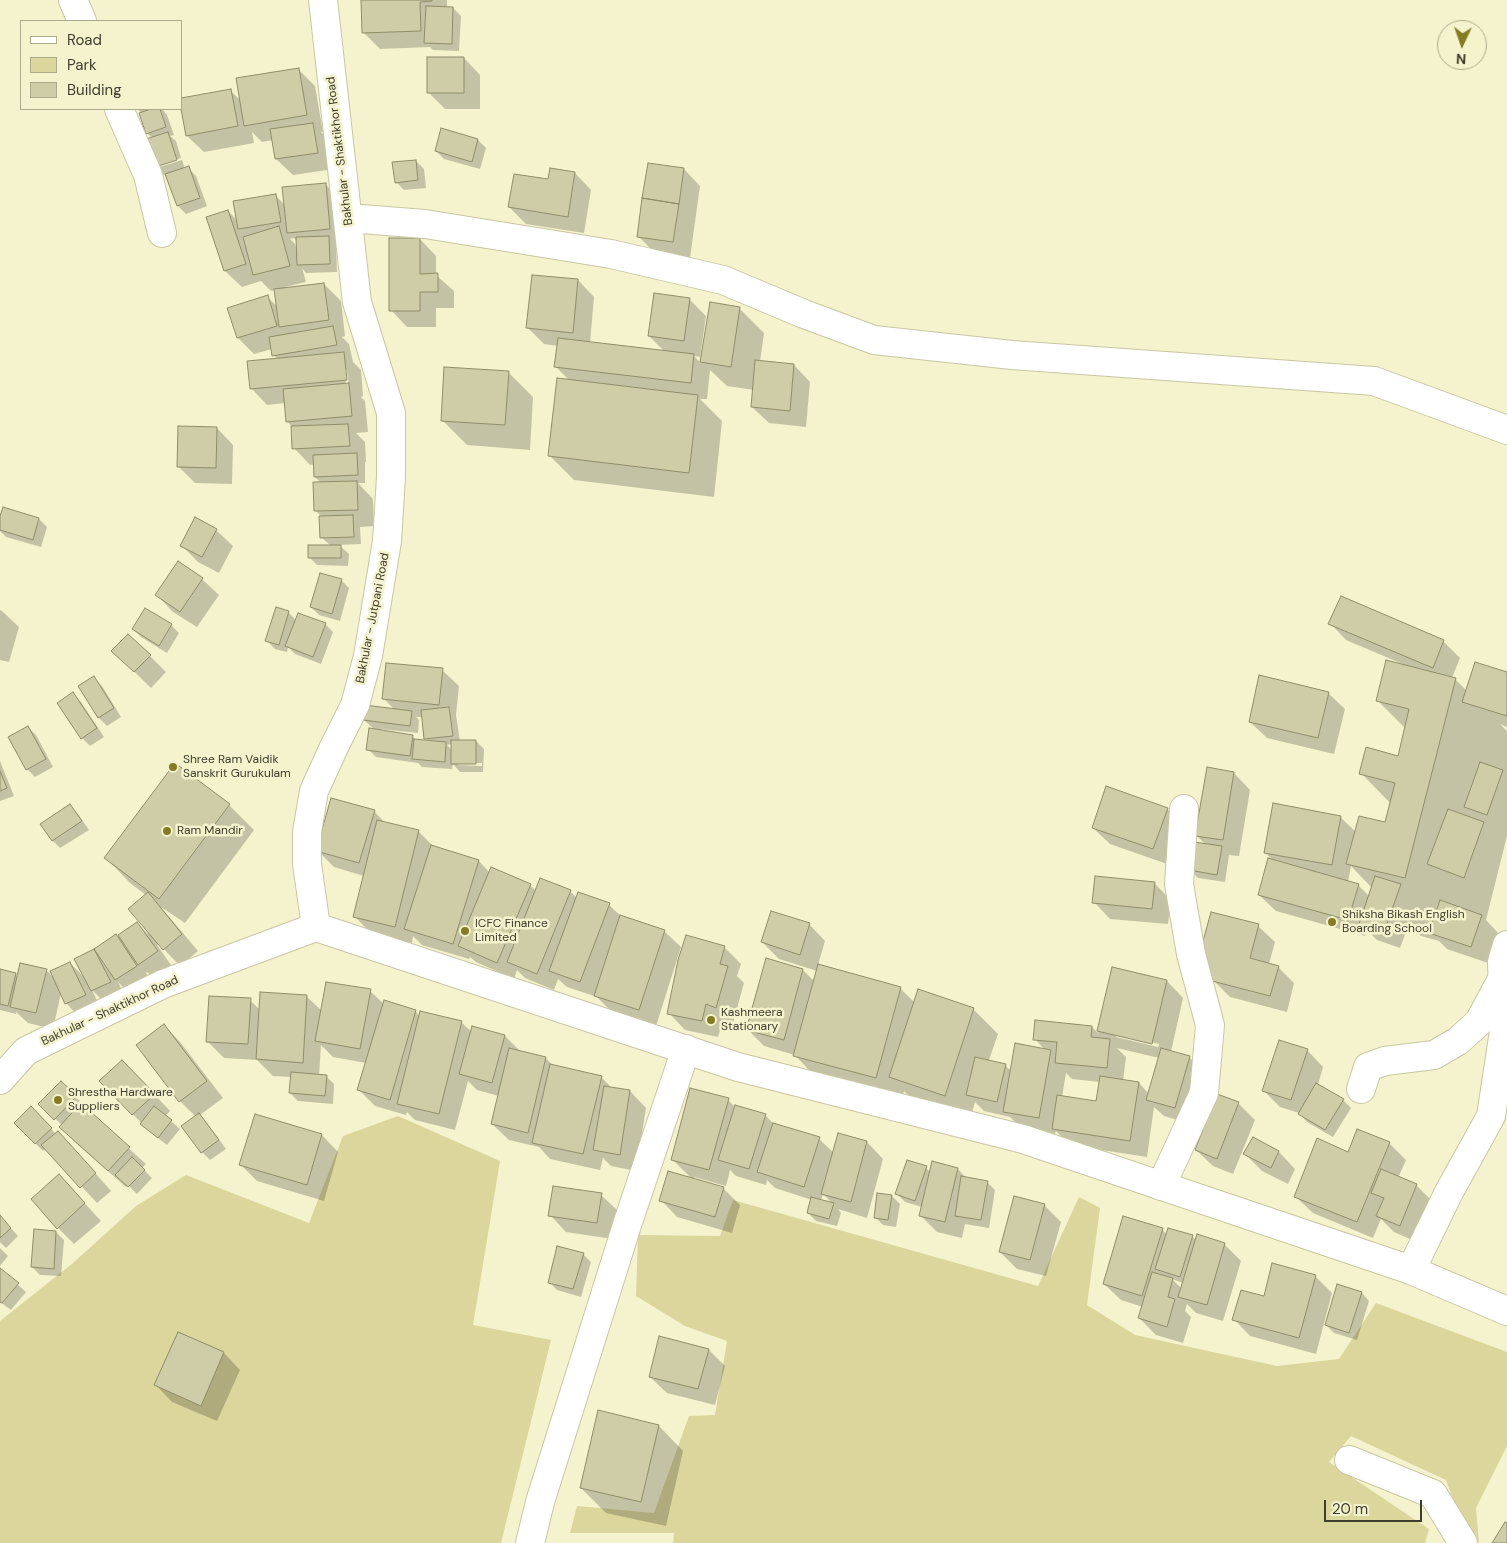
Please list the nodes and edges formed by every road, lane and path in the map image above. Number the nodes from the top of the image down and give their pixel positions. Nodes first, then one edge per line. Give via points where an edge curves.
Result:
1 (73, 0) edge
2 (323, 0) edge
3 (82, 20) edge
4 (120, 110) edge
5 (348, 218) junction
6 (162, 233) dead end
7 (357, 302) joint
8 (1507, 430) edge
9 (1184, 809) dead end
10 (316, 927) junction
11 (1507, 945) edge
12 (1503, 977) junction
13 (686, 1049) junction
14 (3, 1072) edge
15 (1361, 1089) dead end
16 (1161, 1186) junction
17 (1411, 1270) junction
18 (1507, 1311) edge
19 (1350, 1460) dead end
20 (530, 1543) edge
21 (1463, 1543) edge

1 - 3 street
2 - 5 street, Bakhular - Shaktikhor Road
4 - 6 street via 148,175
5 - 7 street, Bakhular - Shaktikhor Road
5 - 8 street via 425,224 611,254 723,280 874,340 1012,355 1374,381
7 - 10 street, Bakhular - Jutpani Road via 391,414 387,541 368,656 355,705 314,791 306,864
9 - 16 street via 1179,884 1190,954 1210,1025 1204,1093
10 - 13 street
10 - 14 street, Bakhular - Shaktikhor Road via 163,984 26,1051
11 - 12 street via 1502,962
12 - 15 street via 1479,1022 1458,1042 1434,1055 1386,1060 1368,1067
12 - 17 street via 1504,1031 1490,1116
13 - 16 street via 738,1067 1023,1139
13 - 20 street via 603,1302
16 - 17 street
17 - 18 street
19 - 21 street via 1433,1494

